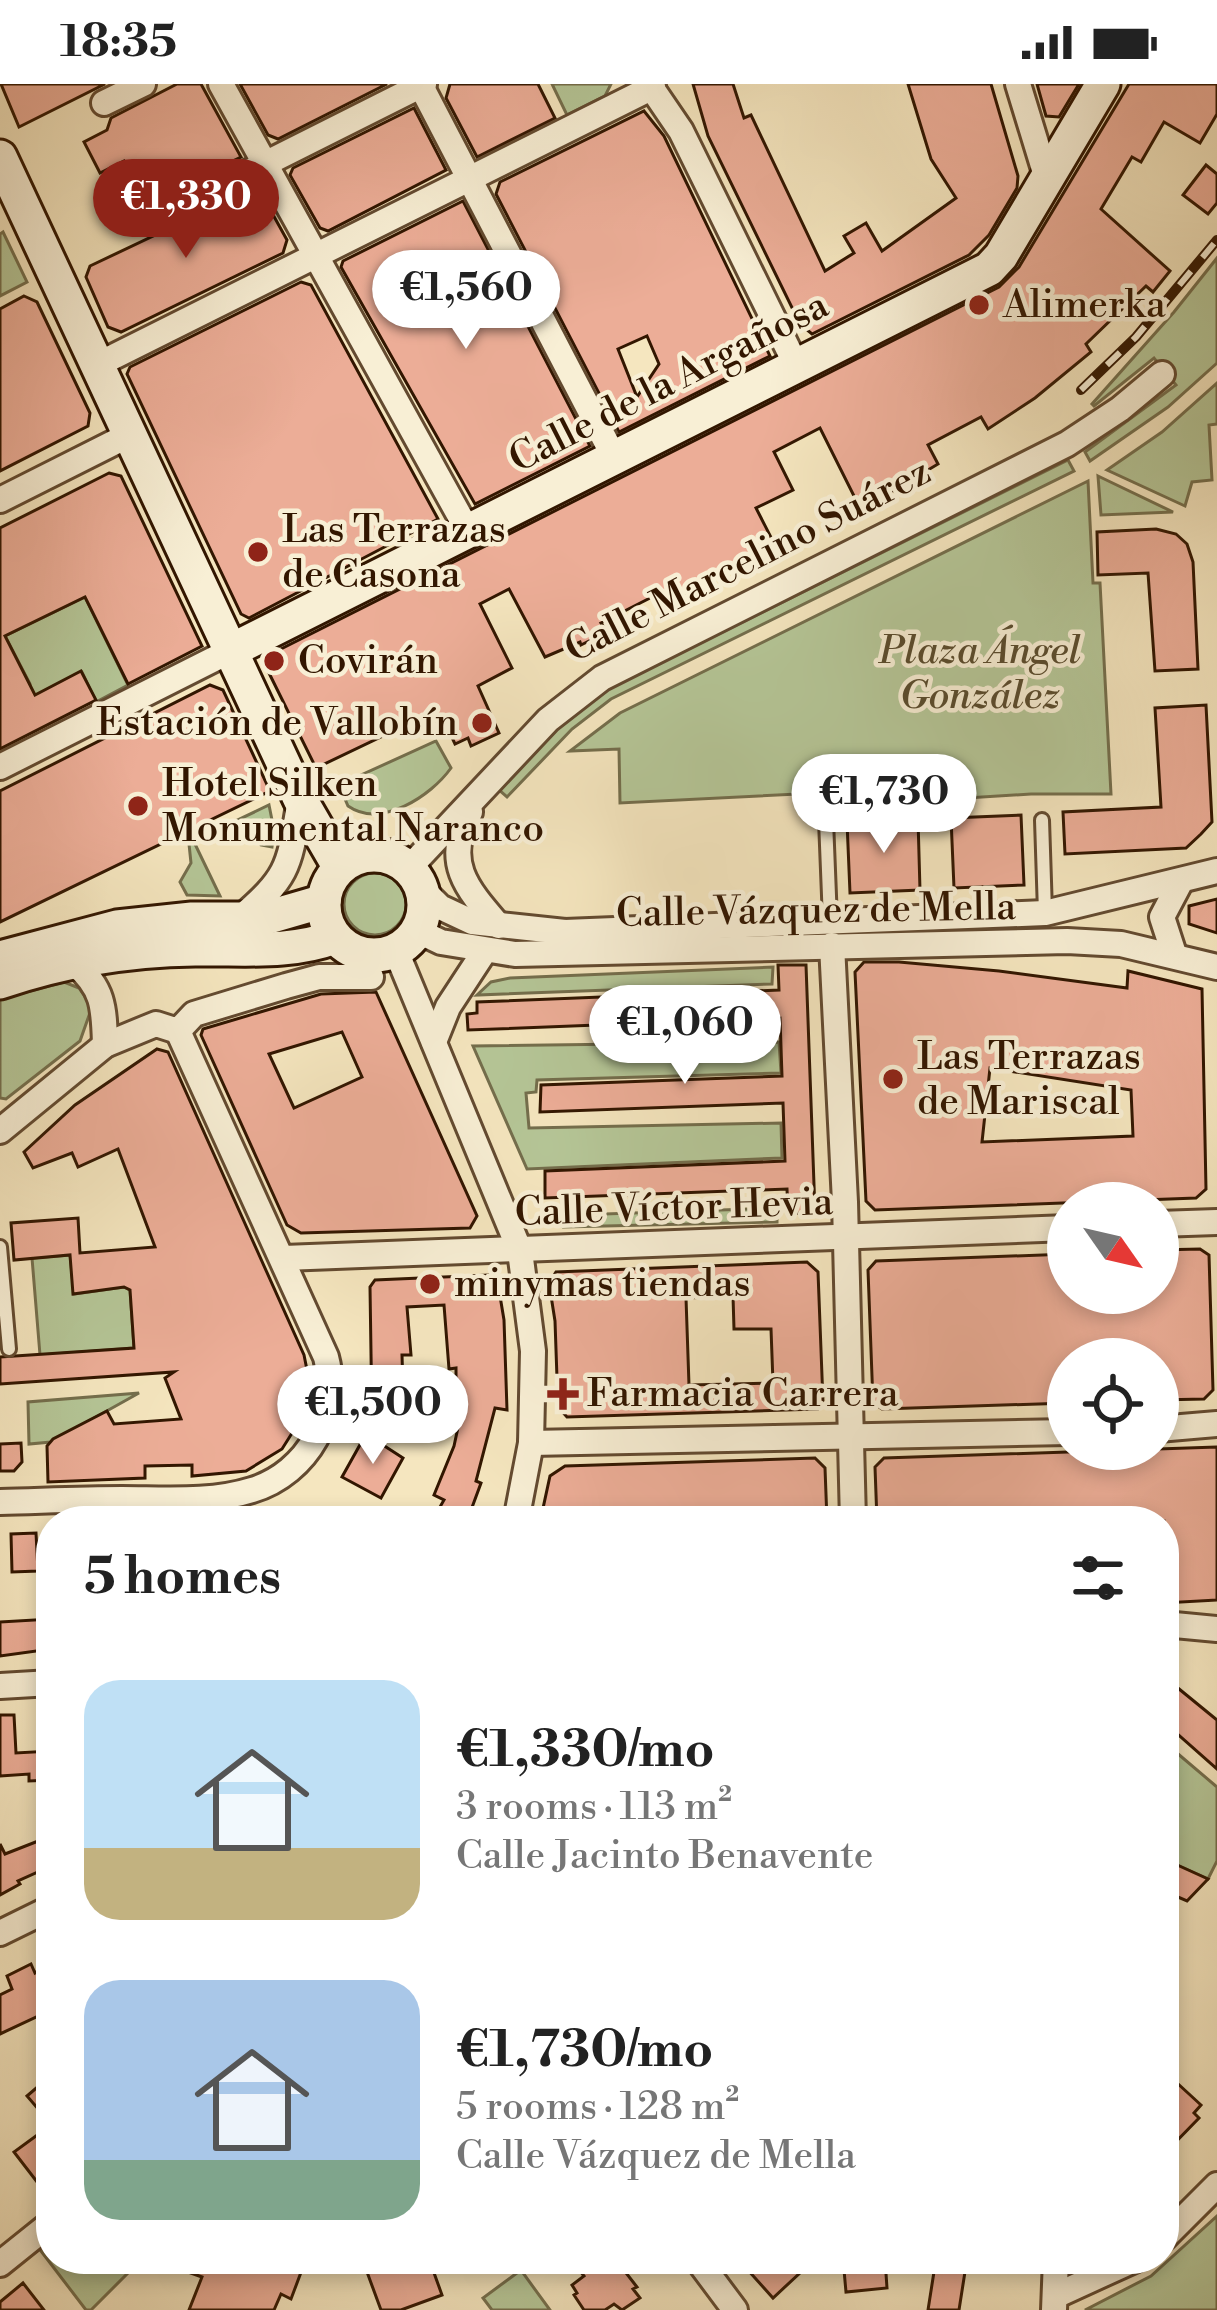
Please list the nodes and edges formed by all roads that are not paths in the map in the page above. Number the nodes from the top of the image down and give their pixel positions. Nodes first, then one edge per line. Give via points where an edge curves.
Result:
1 (143, 84) edge
2 (221, 84) edge
3 (422, 84) edge
4 (1018, 84) edge
5 (1103, 84) edge
6 (651, 85) edge
7 (104, 103) dead end
8 (0, 157) edge
9 (265, 164) junction
10 (1047, 179) junction
11 (468, 180) junction
12 (153, 220) dead end
13 (316, 257) junction
14 (99, 364) junction
15 (796, 365) junction
16 (1162, 374) dead end
17 (131, 434) junction
18 (614, 458) junction
19 (0, 500) edge
20 (468, 531) junction
21 (232, 650) junction
22 (0, 767) edge
23 (483, 789) junction
24 (300, 799) junction
25 (826, 820) dead end
26 (1042, 820) dead end
27 (340, 868) junction
28 (1217, 871) edge
29 (416, 878) junction
30 (1181, 880) junction
31 (324, 902) junction
32 (1045, 913) junction
33 (238, 920) junction
34 (500, 926) junction
35 (831, 933) junction
36 (335, 938) junction
37 (407, 941) junction
38 (484, 952) junction
39 (1174, 954) junction
40 (0, 958) edge
41 (74, 963) junction
42 (1217, 967) edge
43 (371, 977) dead end
44 (0, 982) edge
45 (178, 1031) junction
46 (434, 1042) junction
47 (105, 1045) junction
48 (0, 1131) edge
49 (1217, 1222) edge
50 (1179, 1224) edge
51 (1047, 1229) edge
52 (845, 1238) junction
53 (0, 1246) edge
54 (520, 1251) junction
55 (284, 1258) junction
56 (9, 1349) dead end
57 (1217, 1424) edge
58 (1179, 1428) edge
59 (1047, 1433) edge
60 (850, 1439) junction
61 (531, 1443) junction
62 (0, 1502) edge
63 (519, 1506) edge
64 (852, 1506) edge
65 (1179, 1625) edge
66 (1217, 1629) edge
67 (36, 1684) edge
68 (0, 1686) edge
69 (36, 1915) edge
70 (0, 1933) edge
71 (1217, 2185) edge
72 (1179, 2223) edge
73 (36, 2235) edge
74 (0, 2264) edge
75 (708, 2274) edge
76 (1108, 2274) edge
77 (1054, 2303) edge
78 (735, 2310) edge

1 - 7 street
2 - 9 street
3 - 9 street
3 - 11 street
4 - 10 street
5 - 10 main road, Calle de la Argañosa
6 - 11 street
6 - 15 street
8 - 14 main road
9 - 12 street
9 - 13 street
10 - 15 main road, Calle de la Argañosa via 989,269
11 - 13 street
11 - 18 street
13 - 14 street
13 - 20 street
14 - 17 main road
15 - 18 main road, Calle de la Argañosa
16 - 23 street, Calle Marcelino Suárez via 1067,444 602,679 548,720
17 - 19 street
17 - 21 main road
18 - 20 main road, Calle de la Argañosa
20 - 21 main road, Calle de la Argañosa
21 - 22 street, Calle de la Argañosa
21 - 24 main road
23 - 29 street, Calle Marcelino Suárez
23 - 34 street via 457,851 464,881
24 - 27 main road
24 - 33 street via 289,865
25 - 35 lane
26 - 32 lane
27 - 29 main road via 367,855 396,860
27 - 31 main road
28 - 30 street, Calle Vázquez de Mella
29 - 34 street, Calle Vázquez de Mella via 440,907
29 - 37 main road via 424,917
30 - 32 street, Calle Vázquez de Mella
30 - 39 street via 1162,917
31 - 33 main road
31 - 36 main road
32 - 35 street, Calle Vázquez de Mella
33 - 40 main road via 117,927
34 - 35 street, Calle Vázquez de Mella
35 - 38 street, Calle Vázquez de Mella via 564,954
35 - 39 street, Calle Vázquez de Mella via 1121,944
35 - 52 street
36 - 37 main road via 357,953 383,956
36 - 41 main road via 306,948 191,949
37 - 38 street, Calle Vázquez de Mella
37 - 46 street
38 - 46 street
39 - 42 street, Calle Vázquez de Mella
41 - 44 main road
41 - 47 street via 104,1002
43 - 45 street via 286,986 194,1014
45 - 47 street via 156,1024
45 - 55 street
46 - 54 street
47 - 48 street
49 - 50 street
51 - 52 street, Calle Víctor Hevia
52 - 54 street, Calle Víctor Hevia
52 - 60 street
53 - 56 lane
54 - 55 street, Calle Víctor Hevia
54 - 61 street via 533,1351
55 - 62 street via 330,1379 321,1429 293,1467 229,1495
57 - 58 street
59 - 60 street
60 - 61 street
60 - 64 street
61 - 63 street
65 - 66 street
67 - 68 street
69 - 70 street
71 - 72 street
73 - 74 street
75 - 78 street
76 - 77 street

